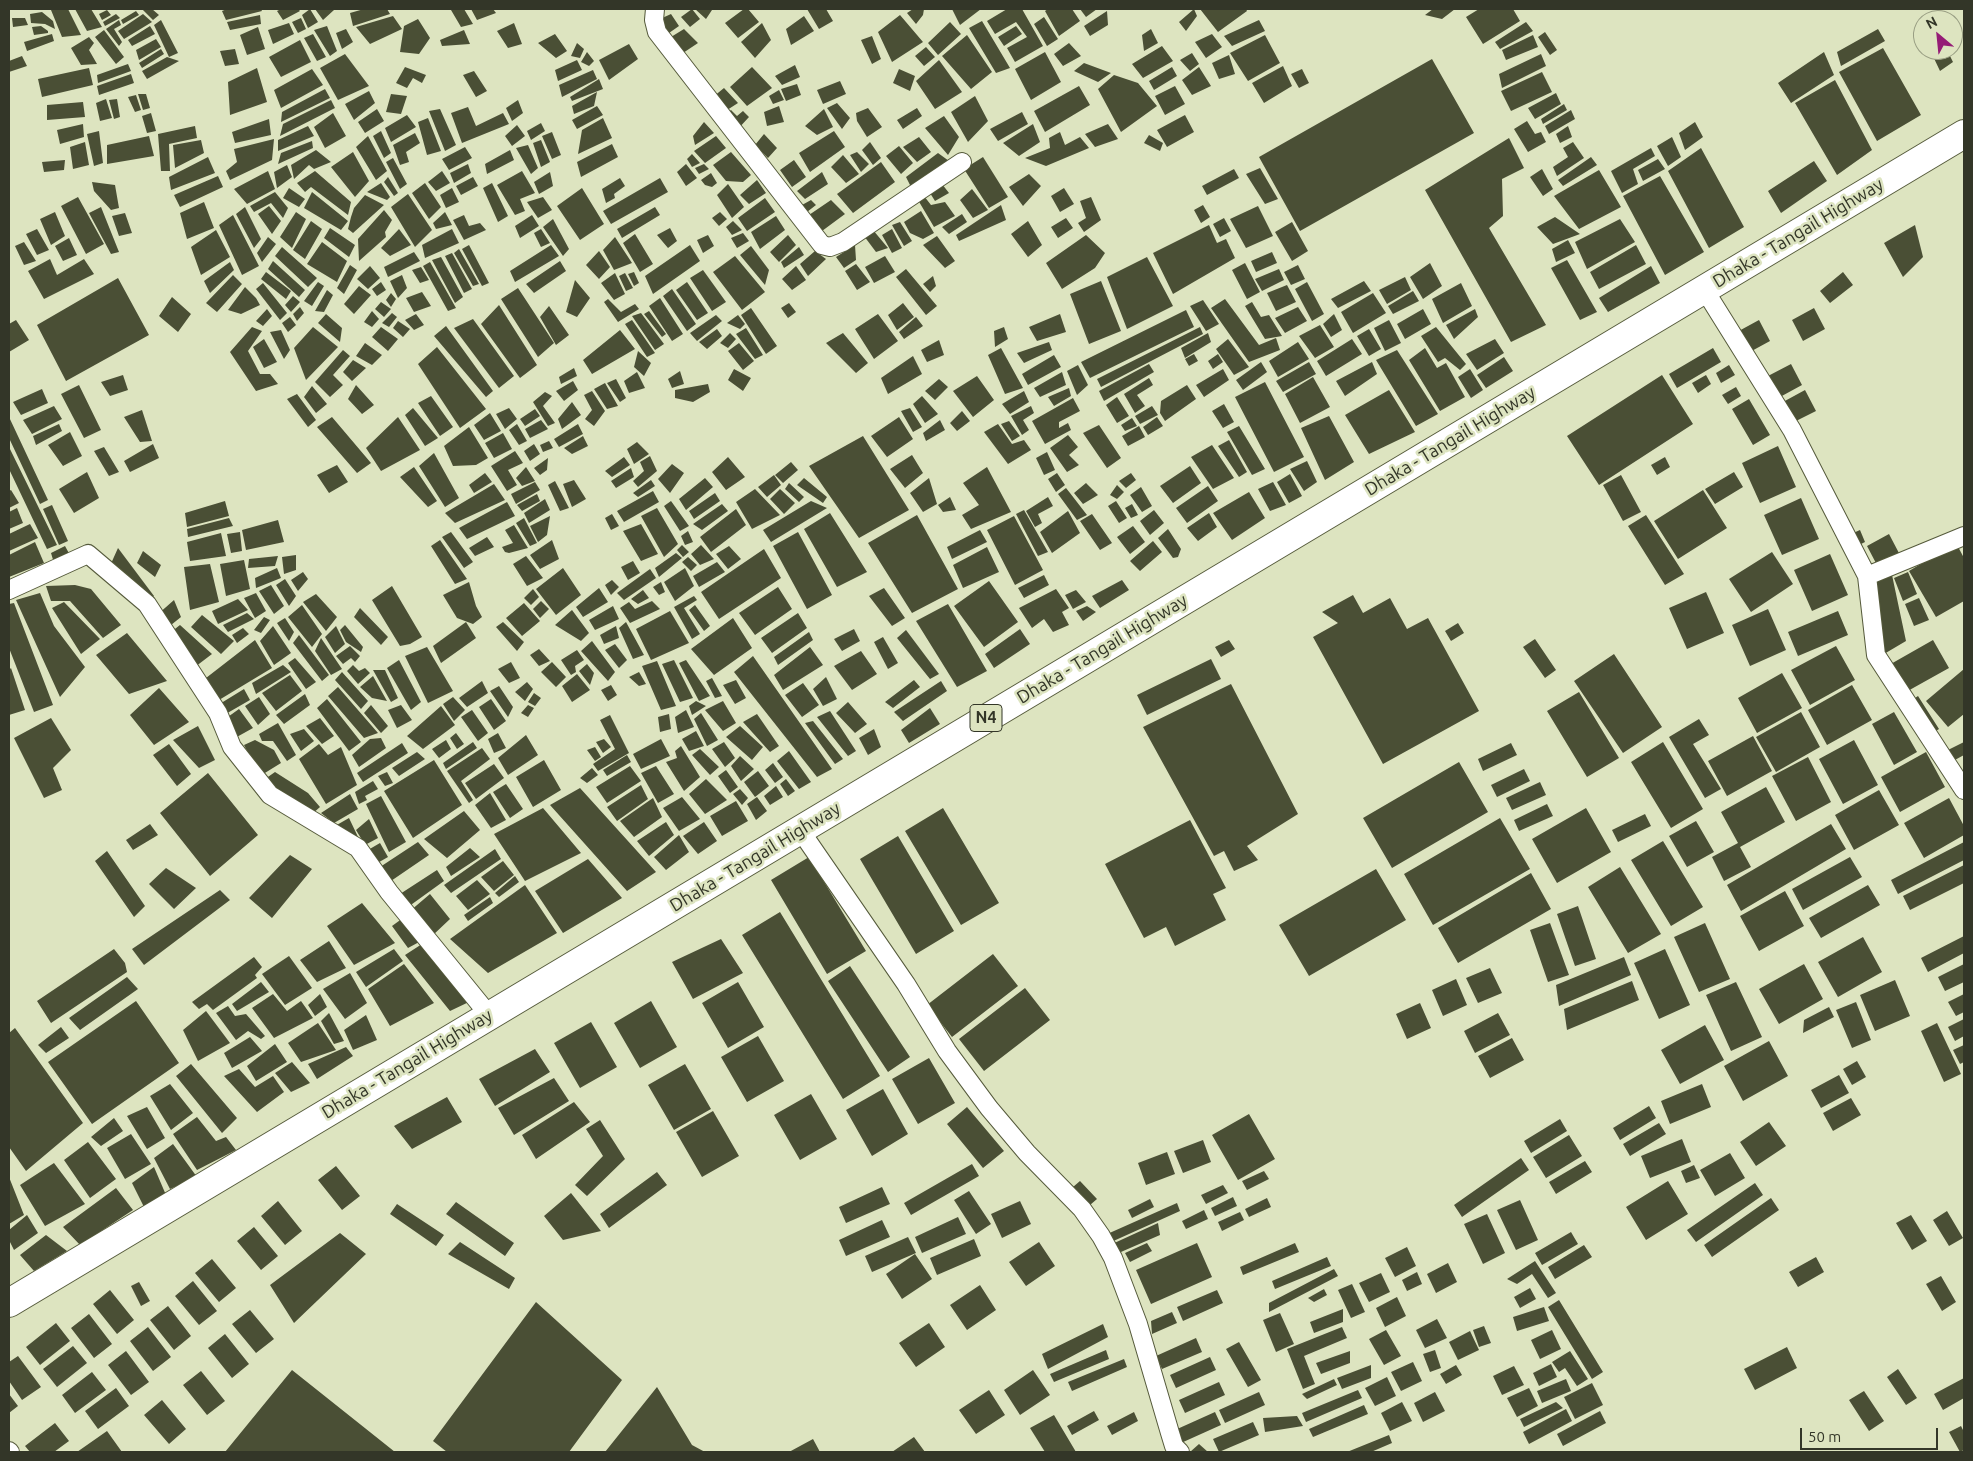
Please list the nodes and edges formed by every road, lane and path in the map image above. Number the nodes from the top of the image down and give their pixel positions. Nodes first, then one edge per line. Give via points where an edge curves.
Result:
1 (655, 9) edge
2 (1964, 134) edge
3 (962, 162) dead end
4 (1704, 289) junction
5 (1964, 536) edge
6 (1867, 576) junction
7 (9, 590) edge
8 (1964, 790) edge
9 (800, 830) junction
10 (489, 1015) junction
11 (9, 1303) edge
12 (1180, 1452) edge

1 - 3 street via 657,32 822,245 830,247 843,242
2 - 4 highway, Dhaka - Tangail Highway / N4
4 - 6 street via 1792,430
4 - 9 highway, Dhaka - Tangail Highway / N4
5 - 6 street
6 - 8 street via 1876,655
7 - 10 street via 88,554 147,604 218,713 232,747 270,795 358,848 389,892
9 - 10 highway, Dhaka - Tangail Highway / N4
9 - 12 street via 988,1108 1082,1209 1114,1258 1138,1324 1174,1446
10 - 11 highway, Dhaka - Tangail Highway / N4

